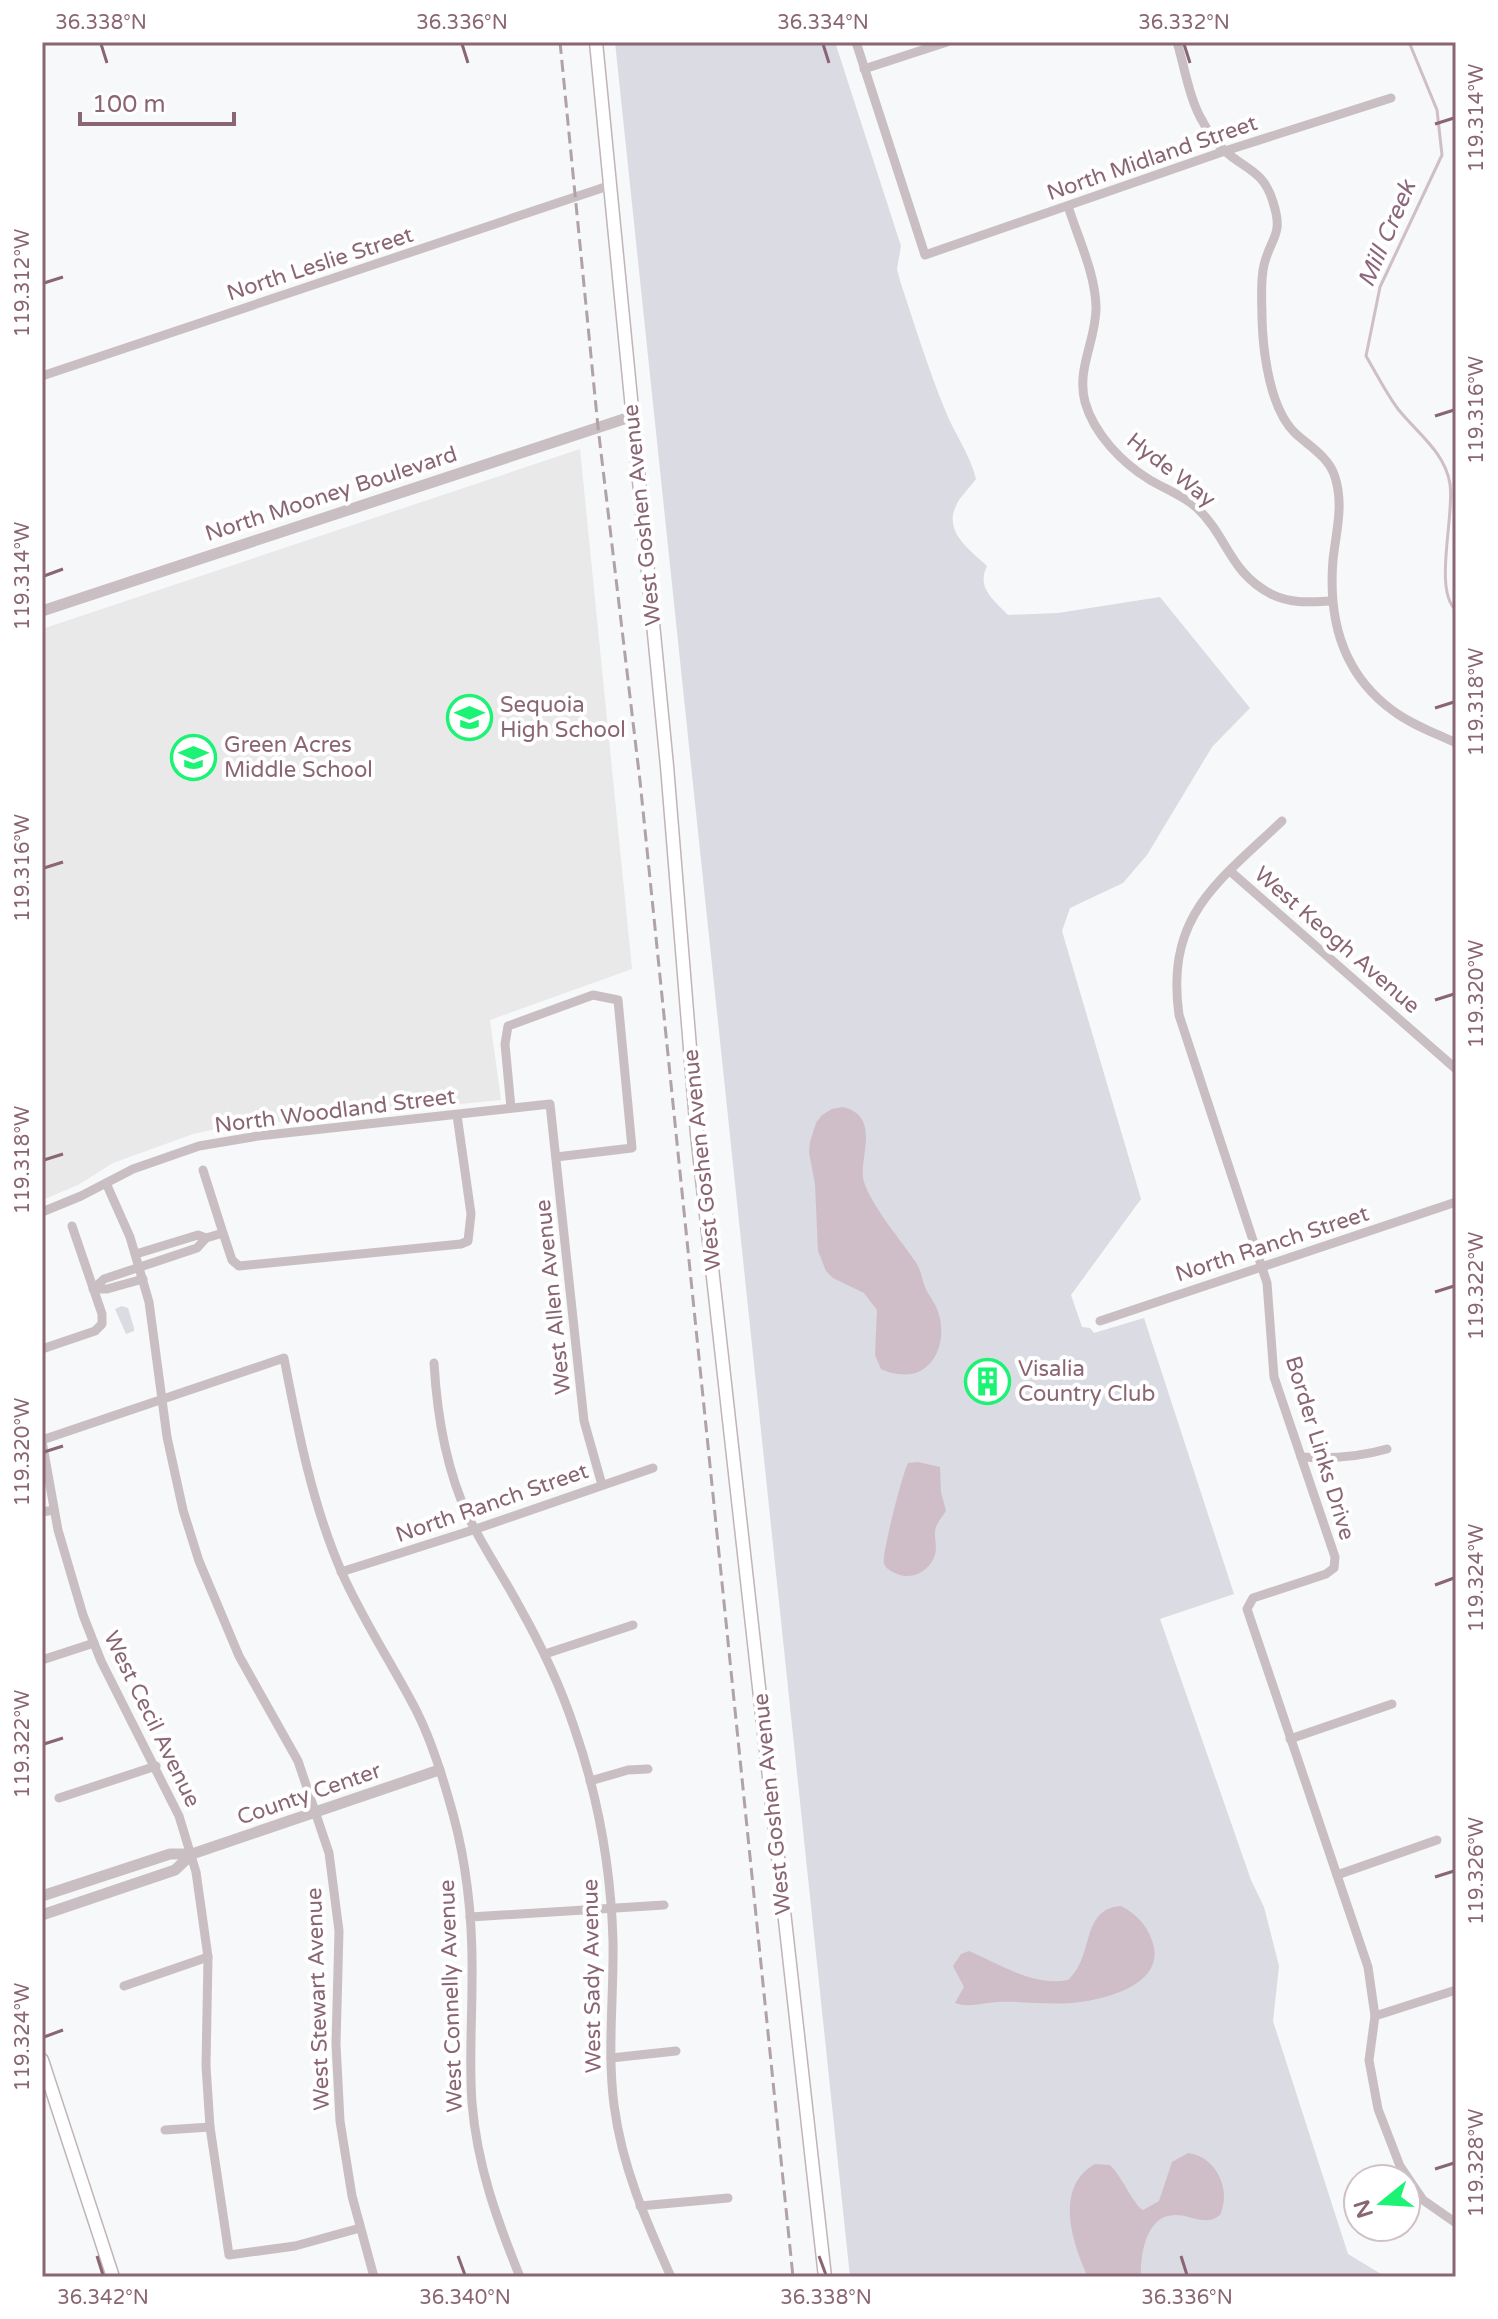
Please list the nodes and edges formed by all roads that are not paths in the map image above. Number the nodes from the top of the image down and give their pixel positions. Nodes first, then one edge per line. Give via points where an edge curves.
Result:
1 (596, 42) edge
2 (856, 42) edge
3 (947, 42) edge
4 (1177, 42) edge
5 (864, 69) junction
6 (1391, 98) dead end
7 (1225, 151) junction
8 (608, 186) junction
9 (1068, 206) junction
10 (42, 376) edge
11 (633, 416) junction
12 (1331, 601) junction
13 (42, 611) edge
14 (1456, 743) edge
15 (1282, 821) dead end
16 (1230, 871) junction
17 (1456, 1069) edge
18 (550, 1104) joint
19 (511, 1108) junction
20 (457, 1115) junction
21 (556, 1157) junction
22 (203, 1170) dead end
23 (106, 1183) junction
24 (1456, 1202) edge
25 (42, 1212) edge
26 (72, 1226) dead end
27 (223, 1233) junction
28 (206, 1238) junction
29 (136, 1254) junction
30 (1262, 1266) junction
31 (140, 1267) junction
32 (143, 1279) junction
33 (114, 1281) junction
34 (93, 1289) junction
35 (1100, 1321) dead end
36 (42, 1349) edge
37 (434, 1363) dead end
38 (163, 1398) junction
39 (42, 1440) edge
40 (1387, 1449) dead end
41 (1301, 1457) junction
42 (653, 1468) dead end
43 (602, 1485) junction
44 (54, 1510) junction
45 (42, 1512) edge
46 (476, 1529) junction
47 (341, 1572) junction
48 (633, 1625) dead end
49 (94, 1643) junction
50 (545, 1654) junction
51 (42, 1660) edge
52 (1392, 1704) dead end
53 (1290, 1739) junction
54 (156, 1766) junction
55 (648, 1769) dead end
56 (439, 1770) junction
57 (590, 1781) junction
58 (59, 1798) dead end
59 (318, 1813) junction
60 (1437, 1840) dead end
61 (192, 1854) junction
62 (1337, 1875) junction
63 (42, 1896) edge
64 (664, 1905) dead end
65 (611, 1910) junction
66 (42, 1915) edge
67 (470, 1917) junction
68 (208, 1957) junction
69 (124, 1986) dead end
70 (1456, 1990) edge
71 (1375, 2016) junction
72 (676, 2051) dead end
73 (611, 2058) junction
74 (42, 2060) edge
75 (210, 2127) junction
76 (165, 2130) dead end
77 (728, 2198) dead end
78 (640, 2206) junction
79 (1456, 2223) edge
80 (360, 2228) junction
81 (113, 2277) edge
82 (374, 2277) edge
83 (520, 2277) edge
84 (671, 2277) edge
85 (825, 2277) edge

1 - 8 main road, West Goshen Avenue
2 - 5 street
3 - 5 street
4 - 7 street via 1201,120
5 - 9 street, North Midland Street via 925,255
6 - 7 street, North Midland Street
7 - 9 street, North Midland Street
7 - 12 street via 1268,186 1278,219 1264,265 1262,320 1278,409 1334,472 1340,516
8 - 10 street, North Leslie Street
8 - 11 main road, West Goshen Avenue
9 - 12 street, Hyde Way via 1096,306 1083,383 1097,428 1113,450 1147,478 1196,507 1252,582 1296,603
11 - 13 street, North Mooney Boulevard
11 - 85 main road, West Goshen Avenue via 697,1134
12 - 14 street via 1345,652 1361,683 1393,712
15 - 16 street, Border Links Drive
16 - 17 street, West Keogh Avenue
16 - 30 street, Border Links Drive via 1195,910 1184,933 1175,989
18 - 19 street, North Woodland Street
18 - 21 street, West Allen Avenue
19 - 20 street, North Woodland Street
19 - 21 street via 508,1026 593,995 618,1000 632,1148
20 - 23 street, North Woodland Street via 229,1140 181,1151
20 - 27 street via 471,1214 468,1241 239,1266
21 - 43 street, West Allen Avenue via 584,1421
22 - 27 street
23 - 25 street, North Woodland Street
23 - 29 street, West Stewart Avenue
24 - 30 street, North Ranch Street
26 - 34 street
27 - 28 street
28 - 29 street via 198,1235
28 - 31 street via 197,1248
29 - 31 street, West Stewart Avenue
30 - 35 street, North Ranch Street
30 - 41 street, Border Links Drive via 1274,1377
31 - 32 street, West Stewart Avenue
31 - 33 street
32 - 33 street
32 - 38 street, West Stewart Avenue
33 - 34 street via 104,1279
34 - 36 street via 102,1324
37 - 46 street, West Sady Avenue via 454,1481
38 - 39 street
38 - 47 street, West Connelly Avenue via 284,1358 303,1459
38 - 59 street, West Stewart Avenue via 176,1480 199,1561 239,1656 298,1761
39 - 44 street, West Cecil Avenue
40 - 41 street via 1342,1458
41 - 53 street, Border Links Drive via 1335,1557 1334,1568 1253,1598 1247,1609
42 - 43 street, North Ranch Street
43 - 46 street, North Ranch Street
44 - 45 street
44 - 49 street, West Cecil Avenue
46 - 47 street, North Ranch Street
46 - 50 street, West Sady Avenue
47 - 56 street, West Connelly Avenue via 418,1715
48 - 50 street
49 - 51 street
49 - 54 street, West Cecil Avenue
50 - 57 street, West Sady Avenue
52 - 53 street
53 - 62 street, Border Links Drive
54 - 58 street
54 - 61 street, West Cecil Avenue
55 - 57 street
56 - 59 street, County Center
56 - 67 street, West Connelly Avenue via 464,1864
57 - 65 street, West Sady Avenue
59 - 61 street, County Center
59 - 80 street, West Stewart Avenue via 336,1892 337,2080 345,2162
60 - 62 street
61 - 63 street, County Center via 170,1854
61 - 66 street, County Center via 175,1870
61 - 68 street, West Cecil Avenue
62 - 71 street, Border Links Drive via 1368,1967
64 - 65 street
65 - 67 street
65 - 73 street, West Sady Avenue
67 - 83 street, West Connelly Avenue via 472,2105 480,2164
68 - 69 street
68 - 75 street, West Cecil Avenue
70 - 71 street
71 - 79 street, Border Links Drive via 1369,2060 1378,2109 1400,2166 1423,2200
72 - 73 street
73 - 78 street, West Sady Avenue via 619,2136
74 - 81 main road
75 - 76 street
75 - 80 street, West Cecil Avenue via 229,2255 295,2246
77 - 78 street
78 - 84 street, West Sady Avenue
80 - 82 street, West Stewart Avenue

